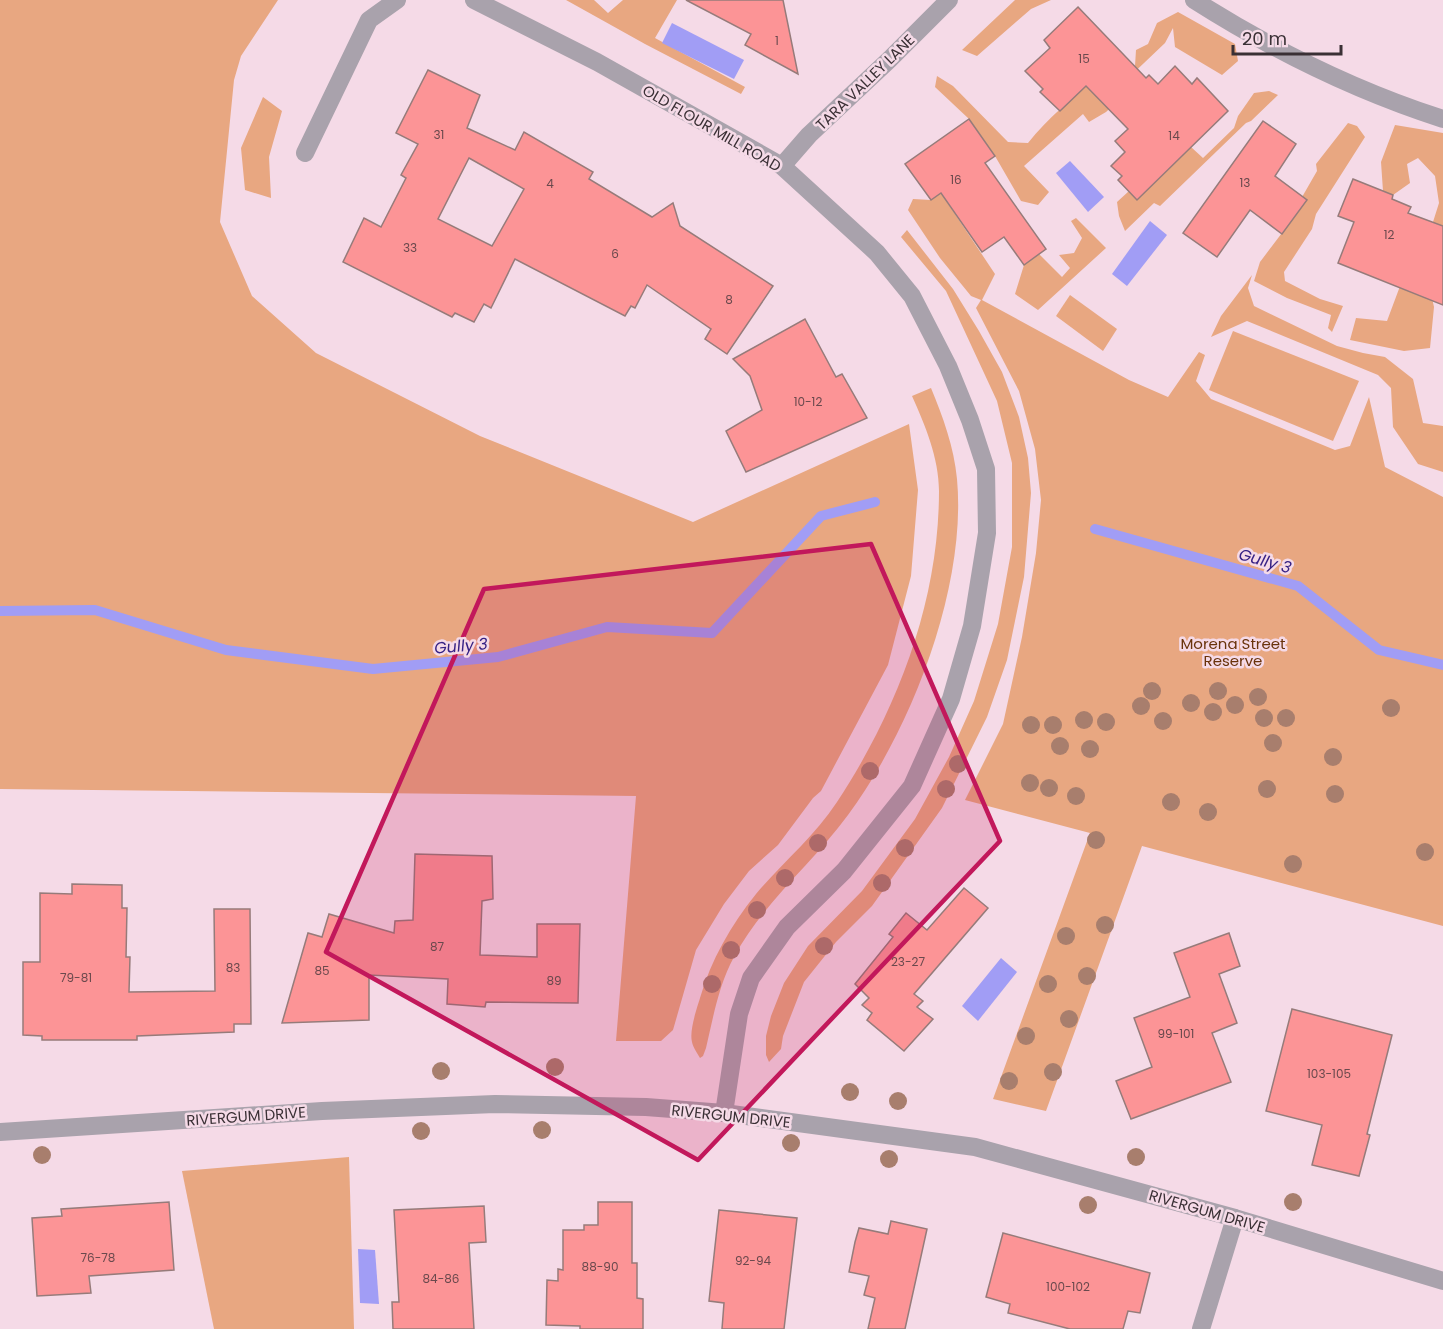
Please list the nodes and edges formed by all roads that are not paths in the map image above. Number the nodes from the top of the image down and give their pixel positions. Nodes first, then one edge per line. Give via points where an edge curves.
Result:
1 (397, 0) edge
2 (474, 0) edge
3 (950, 0) edge
4 (1194, 0) edge
5 (1443, 118) edge
6 (305, 153) dead end
7 (782, 166) junction
8 (724, 1113) junction
9 (0, 1132) edge
10 (1235, 1218) junction
11 (1443, 1281) edge
12 (1202, 1329) edge

1 - 6 street via 369,20
2 - 7 street, OLD FLOUR MILL ROAD via 597,62
3 - 7 street, TARA VALLEY LANE via 809,135
4 - 5 street via 1345,81
7 - 8 street, OLD FLOUR MILL ROAD via 877,253 912,296 948,366 974,430 986,469 987,533 972,626 951,699 926,756 912,786 844,870 787,927 751,978 739,1014
8 - 9 street, RIVERGUM DRIVE via 495,1104
8 - 10 street, RIVERGUM DRIVE via 975,1147
10 - 11 street, RIVERGUM DRIVE
10 - 12 street

